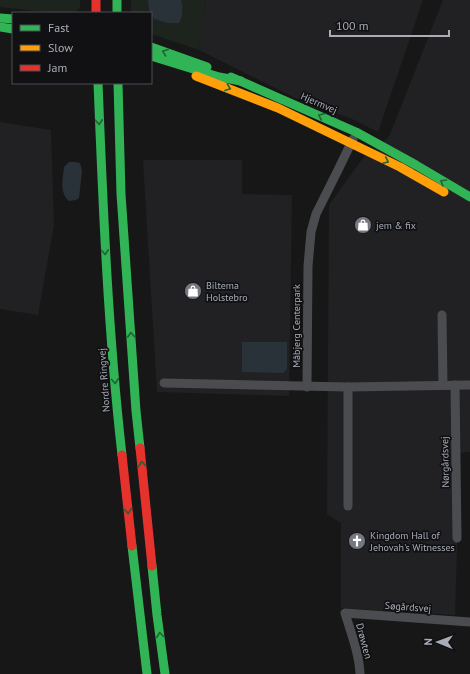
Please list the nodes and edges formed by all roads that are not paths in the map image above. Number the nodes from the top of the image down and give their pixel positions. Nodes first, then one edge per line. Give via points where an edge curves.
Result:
1 (96, 0) edge
2 (117, 0) edge
3 (96, 12) edge
4 (117, 12) edge
5 (0, 18) edge
6 (12, 19) edge
7 (0, 27) edge
8 (12, 29) edge
9 (0, 31) edge
10 (12, 33) edge
11 (152, 47) edge
12 (152, 56) edge
13 (152, 63) edge
14 (241, 81) junction
15 (98, 84) edge
16 (118, 84) edge
17 (110, 113) dead end
18 (356, 132) junction
19 (350, 144) junction
20 (120, 194) junction
21 (470, 198) edge
22 (470, 206) edge
23 (442, 315) dead end
24 (164, 384) dead end
25 (443, 385) junction
26 (455, 385) junction
27 (470, 385) edge
28 (307, 387) junction
29 (348, 387) junction
30 (348, 506) dead end
31 (457, 538) dead end
32 (345, 614) joint
33 (470, 622) edge
34 (146, 674) edge
35 (165, 674) edge
36 (360, 674) edge

1 - 3 main road
2 - 4 main road
5 - 6 main road
7 - 8 main road
9 - 10 main road
14 -> 11 main road, Hjermvej
12 - 14 main road via 219,77
13 -> 19 main road via 240,92
18 -> 14 main road, Hjermvej
15 -> 34 main road, Nordre Ringvej via 104,235 117,412
16 - 20 main road
17 - 20 main road via 112,158
18 - 19 street, Måbjerg Centerpark
21 -> 18 main road, Hjermvej
19 -> 22 main road via 400,167
19 - 28 street, Måbjerg Centerpark via 316,214 311,232 308,266
35 -> 20 main road via 136,412
23 - 25 street
24 - 28 street
25 - 26 street
25 - 29 street
26 - 27 street
26 - 31 street, Nørgårdsvej
28 - 29 street
29 - 30 street
32 - 33 street, Søgårdsvej
32 - 36 street, Drøwten via 354,641

